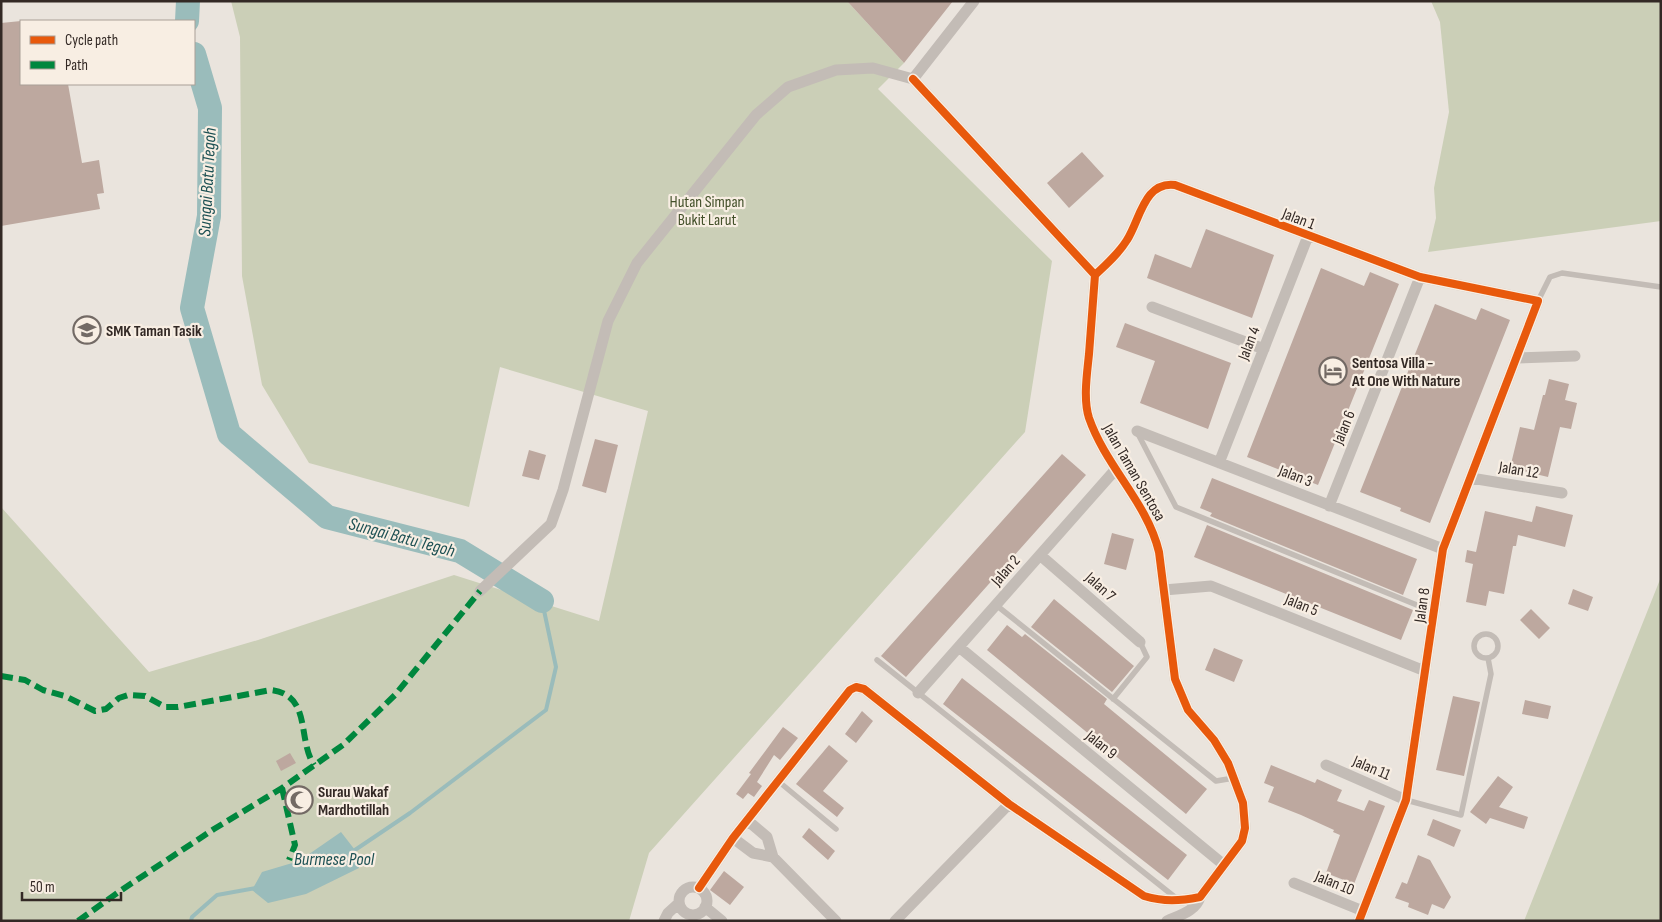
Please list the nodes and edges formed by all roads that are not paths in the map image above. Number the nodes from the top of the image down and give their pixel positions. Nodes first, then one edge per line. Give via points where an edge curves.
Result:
1 (974, 1) edge
2 (913, 79) junction
3 (1308, 236) junction
4 (1096, 274) junction
5 (1420, 276) junction
6 (1661, 287) edge
7 (1538, 301) junction
8 (1152, 307) dead end
9 (1264, 349) junction
10 (1575, 356) dead end
11 (1516, 358) junction
12 (1137, 432) joint
13 (1219, 463) junction
14 (1116, 469) junction
15 (1471, 478) junction
16 (1562, 493) dead end
17 (1329, 506) junction
18 (1443, 549) junction
19 (1040, 554) junction
20 (1164, 590) junction
21 (480, 591) dead end
22 (996, 605) junction
23 (1434, 612) junction
24 (1140, 642) joint
25 (959, 647) junction
26 (1488, 658) junction
27 (877, 660) dead end
28 (1425, 671) junction
29 (918, 693) junction
30 (1113, 699) junction
31 (1326, 765) dead end
32 (1235, 778) junction
33 (778, 782) junction
34 (1406, 800) junction
35 (1009, 804) junction
36 (746, 820) junction
37 (836, 829) dead end
38 (733, 838) junction
39 (773, 857) junction
40 (1224, 865) junction
41 (1294, 883) dead end
42 (699, 888) junction
43 (1200, 896) junction
44 (1180, 901) junction
45 (679, 903) junction
46 (705, 907) junction
47 (1361, 916) edge
48 (664, 921) edge
49 (722, 921) edge
50 (836, 921) edge
51 (896, 921) edge
52 (1167, 921) edge

1 - 2 street
2 - 4 street
2 - 21 street via 873,68 836,70 788,87 756,115 637,263 608,321 551,524
3 - 4 street, Jalan 1 via 1165,183 1156,187 1144,202 1127,240
3 - 5 street, Jalan 1
3 - 9 street, Jalan 4
4 - 14 street, Jalan Taman Sentosa via 1086,403 1096,433
5 - 7 street, Jalan 1
5 - 17 street, Jalan 6
6 - 7 lane via 1562,273 1550,277
7 - 11 street, Jalan 8
8 - 9 street
9 - 13 street, Jalan 4
10 - 11 street
11 - 15 street, Jalan 8
12 - 13 street, Jalan 3
12 - 23 lane via 1176,507
13 - 17 street, Jalan 3
14 - 19 street, Jalan 2
14 - 20 street, Jalan Taman Sentosa via 1148,519 1156,538
15 - 16 street, Jalan 12
15 - 18 street, Jalan 8
17 - 18 street, Jalan 3
18 - 23 street, Jalan 8
19 - 22 street, Jalan 2
19 - 24 street, Jalan 7
20 - 28 street, Jalan 5 via 1211,586
20 - 32 street, Jalan Taman Sentosa via 1175,679 1188,710 1214,740
22 - 25 street, Jalan 2
22 - 30 lane
23 - 28 street, Jalan 8
24 - 30 lane via 1147,658
25 - 29 street, Jalan 2
25 - 40 street, Jalan 9
26 - 26 lane via 1479,656 1474,648 1476,639 1484,634 1493,636 1498,644 1496,653
26 - 34 lane via 1491,674 1460,815
27 - 29 lane
28 - 34 street, Jalan 8
29 - 44 lane
30 - 32 lane via 1216,781
31 - 34 street, Jalan 11
32 - 40 street, Jalan Taman Sentosa via 1243,803 1245,828 1242,841
33 - 35 street via 850,690 856,687 864,689
33 - 36 street
33 - 37 lane
34 - 47 street, Jalan 8
35 - 44 street via 1144,896
35 - 51 street
36 - 38 street
36 - 39 street via 767,837
38 - 39 street via 753,853
38 - 42 street
39 - 50 street
40 - 43 street, Jalan Taman Sentosa
41 - 47 street, Jalan 10
42 - 45 street via 686,888
42 - 46 street via 706,898
43 - 44 street
43 - 52 street, Jalan Taman Sentosa via 1198,904
45 - 46 street via 683,911 691,915
45 - 48 street
46 - 49 street

